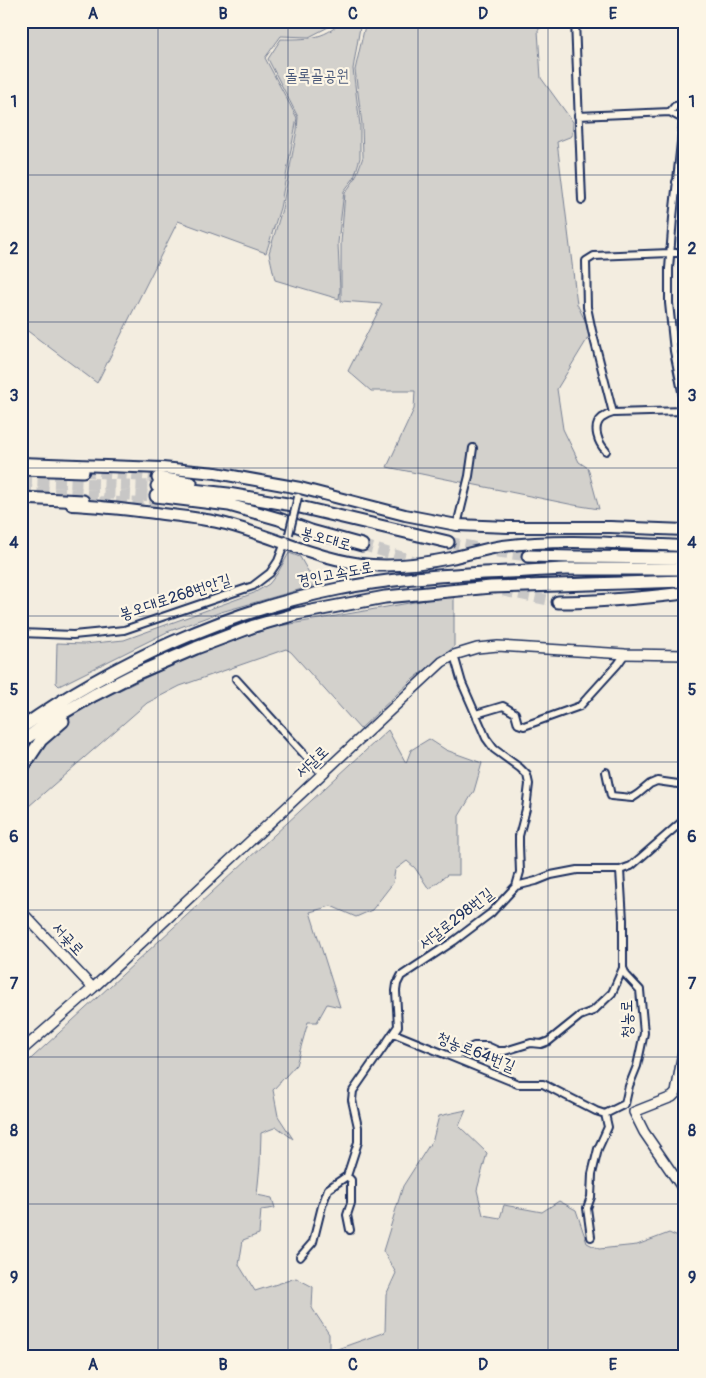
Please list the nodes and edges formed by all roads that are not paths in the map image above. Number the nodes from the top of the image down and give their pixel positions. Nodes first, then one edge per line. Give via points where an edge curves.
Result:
1 (574, 21) edge
2 (685, 103) edge
3 (670, 112) junction
4 (578, 116) junction
5 (683, 119) junction
6 (676, 182) junction
7 (685, 183) edge
8 (582, 200) dead end
9 (670, 253) junction
10 (685, 253) edge
11 (685, 407) edge
12 (685, 411) edge
13 (613, 413) junction
14 (473, 448) dead end
15 (606, 451) dead end
16 (21, 463) edge
17 (21, 469) edge
18 (83, 470) tunnel mouth
19 (299, 493) junction
20 (21, 498) edge
21 (83, 501) tunnel mouth
22 (21, 503) edge
23 (457, 525) junction
24 (685, 530) edge
25 (448, 542) tunnel mouth
26 (284, 544) junction
27 (362, 546) tunnel mouth
28 (685, 546) edge
29 (528, 556) tunnel mouth
30 (685, 558) edge
31 (685, 569) edge
32 (685, 581) edge
33 (685, 592) edge
34 (558, 602) tunnel mouth
35 (21, 633) edge
36 (625, 654) junction
37 (685, 655) edge
38 (454, 656) junction
39 (236, 679) dead end
40 (94, 695) junction
41 (476, 714) junction
42 (21, 728) edge
43 (21, 742) edge
44 (21, 770) edge
45 (606, 772) dead end
46 (322, 774) junction
47 (685, 785) edge
48 (685, 819) edge
49 (620, 870) junction
50 (516, 886) junction
51 (21, 910) edge
52 (622, 968) junction
53 (93, 988) junction
54 (393, 1033) junction
55 (685, 1040) edge
56 (21, 1051) edge
57 (452, 1057) junction
58 (625, 1104) junction
59 (634, 1112) junction
60 (605, 1114) junction
61 (347, 1176) junction
62 (685, 1194) edge
63 (350, 1230) dead end
64 (590, 1237) dead end
65 (300, 1257) dead end

1 - 4 street
2 - 3 street
2 - 5 street
3 - 4 street
3 - 5 street
4 - 8 street
5 - 6 street
6 - 7 street
6 - 9 street
9 - 10 street
9 - 11 street via 670,325
9 - 13 street via 594,256 586,261 587,307
12 - 13 street
13 - 15 street via 602,417 597,425 598,439
14 - 23 street
16 - 19 main road via 216,473
17 - 18 highway
19 - 23 main road
19 - 26 street, 봉오대로268번안길, bridge
20 - 21 highway
22 - 26 main road, 봉오대로 via 122,509 198,518
23 - 24 main road
25 - 27 highway, 봉오대로 via 287,504 228,494 157,491 229,505
26 - 28 main road, 봉오대로 via 354,564 375,566 428,562 501,546 528,544 569,542
26 - 35 street, 봉오대로268번안길 via 270,573 253,586 124,630 73,635
29 - 30 highway
31 - 42 highway, 경인고속도로 via 566,569 436,576 385,581 285,601 164,646 88,685
32 - 40 highway, 경인고속도로 via 491,587 338,605 254,626 142,671
33 - 34 highway via 649,598
36 - 37 street, 서달로
36 - 38 street, 서달로 via 498,646 476,648
36 - 41 street via 580,706 524,726 518,724 515,713 503,706
38 - 41 street, 서달로298번길
38 - 46 street, 서달로 via 442,662
39 - 46 street
40 - 43 highway, 경인고속도로
40 - 44 highway via 41,740
41 - 50 street, 서달로298번길 via 494,749 527,775 529,784 519,836 520,872
45 - 47 street via 611,796 632,798 657,781
46 - 53 street, 서달로
48 - 49 street via 631,866
49 - 50 street via 577,870
49 - 52 street
50 - 54 street, 서달로298번길 via 491,913 401,976 396,992 398,1026
51 - 53 street, 서곶로
52 - 57 street via 612,994 593,1012 580,1016 549,1041 505,1051 474,1046
52 - 58 street, 청농로 via 640,990 644,1033
53 - 56 street, 서달로
54 - 57 street, 청농로64번길
54 - 61 street, 서달로298번길 via 353,1091 358,1142
55 - 59 street via 676,1093
57 - 60 street, 청농로64번길 via 518,1084 543,1084
58 - 59 street
58 - 60 street
59 - 62 street
60 - 64 street via 608,1127 598,1148 587,1208
61 - 63 street, 서달로298번길 via 351,1180 351,1203 347,1214
61 - 65 street via 328,1190 313,1242

